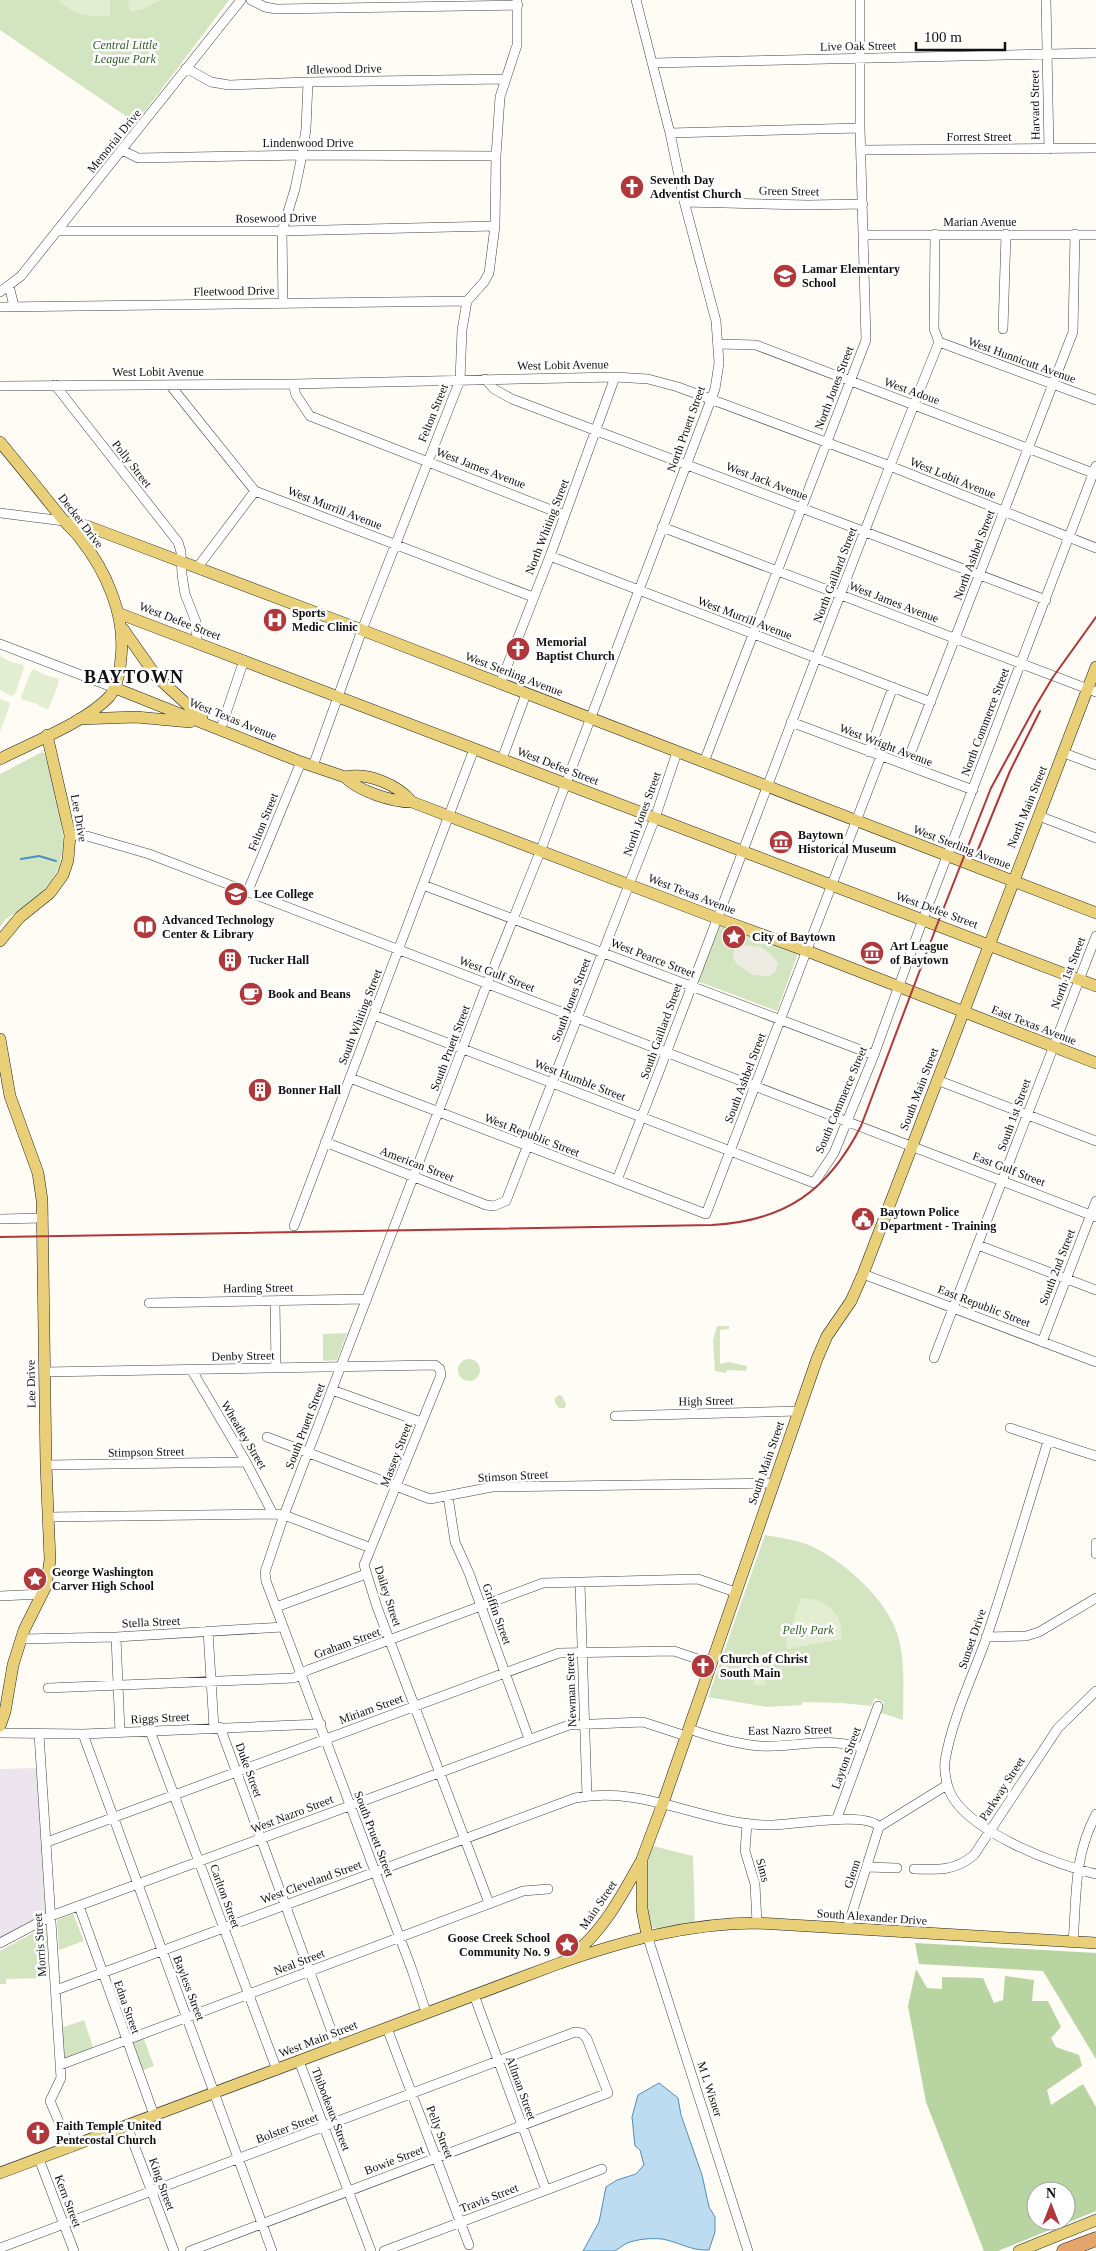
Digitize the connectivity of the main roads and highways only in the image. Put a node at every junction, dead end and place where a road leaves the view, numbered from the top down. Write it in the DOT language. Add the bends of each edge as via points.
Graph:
graph roads {
  1 [pos="0,442"];
  2 [pos="64,522"];
  3 [pos="118,613"];
  4 [pos="122,627"];
  5 [pos="1096,667"];
  6 [pos="115,688"];
  7 [pos="1092,691"];
  8 [pos="79,719"];
  9 [pos="216,726"];
  10 [pos="47,735"];
  11 [pos="0,759"];
  12 [pos="1013,881"];
  13 [pos="1096,912"];
  14 [pos="0,941"];
  15 [pos="989,944"];
  16 [pos="1096,986"];
  17 [pos="963,1013"];
  18 [pos="0,1039"];
  19 [pos="1096,1063"];
  20 [pos="0,1726"];
  21 [pos="642,1860"];
  22 [pos="647,1936"];
  23 [pos="1096,1944"];
  24 [pos="569,1959"];
  25 [pos="0,2174"];
  26 [pos="1096,2220"];
  27 [pos="1096,2239"];
  28 [pos="1019,2251"];
  29 [pos="1064,2251"];
  1 -- 2 [label="main road, Decker Drive"];
  2 -- 3 [label="main road, Decker Drive" via="80,537 104,575"];
  2 -- 12 [label="main road, West Sterling Avenue" via="87,526 180,561"];
  3 -- 4 [label="main road, Decker Drive"];
  3 -- 15 [label="main road, West Defee Street"];
  4 -- 6 [label="main road, Decker Drive" via="121,664"];
  4 -- 9 [label="main road" via="156,676"];
  5 -- 7 [label="main road, North Main Street"];
  6 -- 8 [label="main road"];
  6 -- 9 [label="main road, West Texas Avenue"];
  7 -- 12 [label="main road, North Main Street"];
  8 -- 9 [label="main road" via="136,717"];
  8 -- 10 [label="main road"];
  9 -- 17 [label="main road, West Texas Avenue" via="344,777 354,775 390,785 404,792 412,802"];
  10 -- 11 [label="main road"];
  10 -- 14 [label="main road, Lee Drive" via="70,836 68,860 63,876 50,894 20,917"];
  12 -- 13 [label="main road, West Sterling Avenue"];
  12 -- 15 [label="main road, North Main Street"];
  15 -- 16 [label="main road, West Defee Street"];
  15 -- 17 [label="main road, North Main Street"];
  17 -- 19 [label="main road, East Texas Avenue"];
  17 -- 21 [label="main road, South Main Street" via="852,1301 827,1336 798,1411"];
  18 -- 20 [label="main road, Lee Drive" via="10,1096 38,1173 43,1218 50,1560 49,1577 13,1665"];
  21 -- 22 [label="main road, South Main Street" via="642,1909"];
  21 -- 24 [label="main road, Main Street" via="604,1925"];
  22 -- 23 [label="main road, South Alexander Drive" via="757,1923"];
  22 -- 24 [label="main road, West Main Street"];
  24 -- 25 [label="main road, West Main Street"];
  26 -- 28 [label="main road"];
  27 -- 29 [label="highway"];
}
